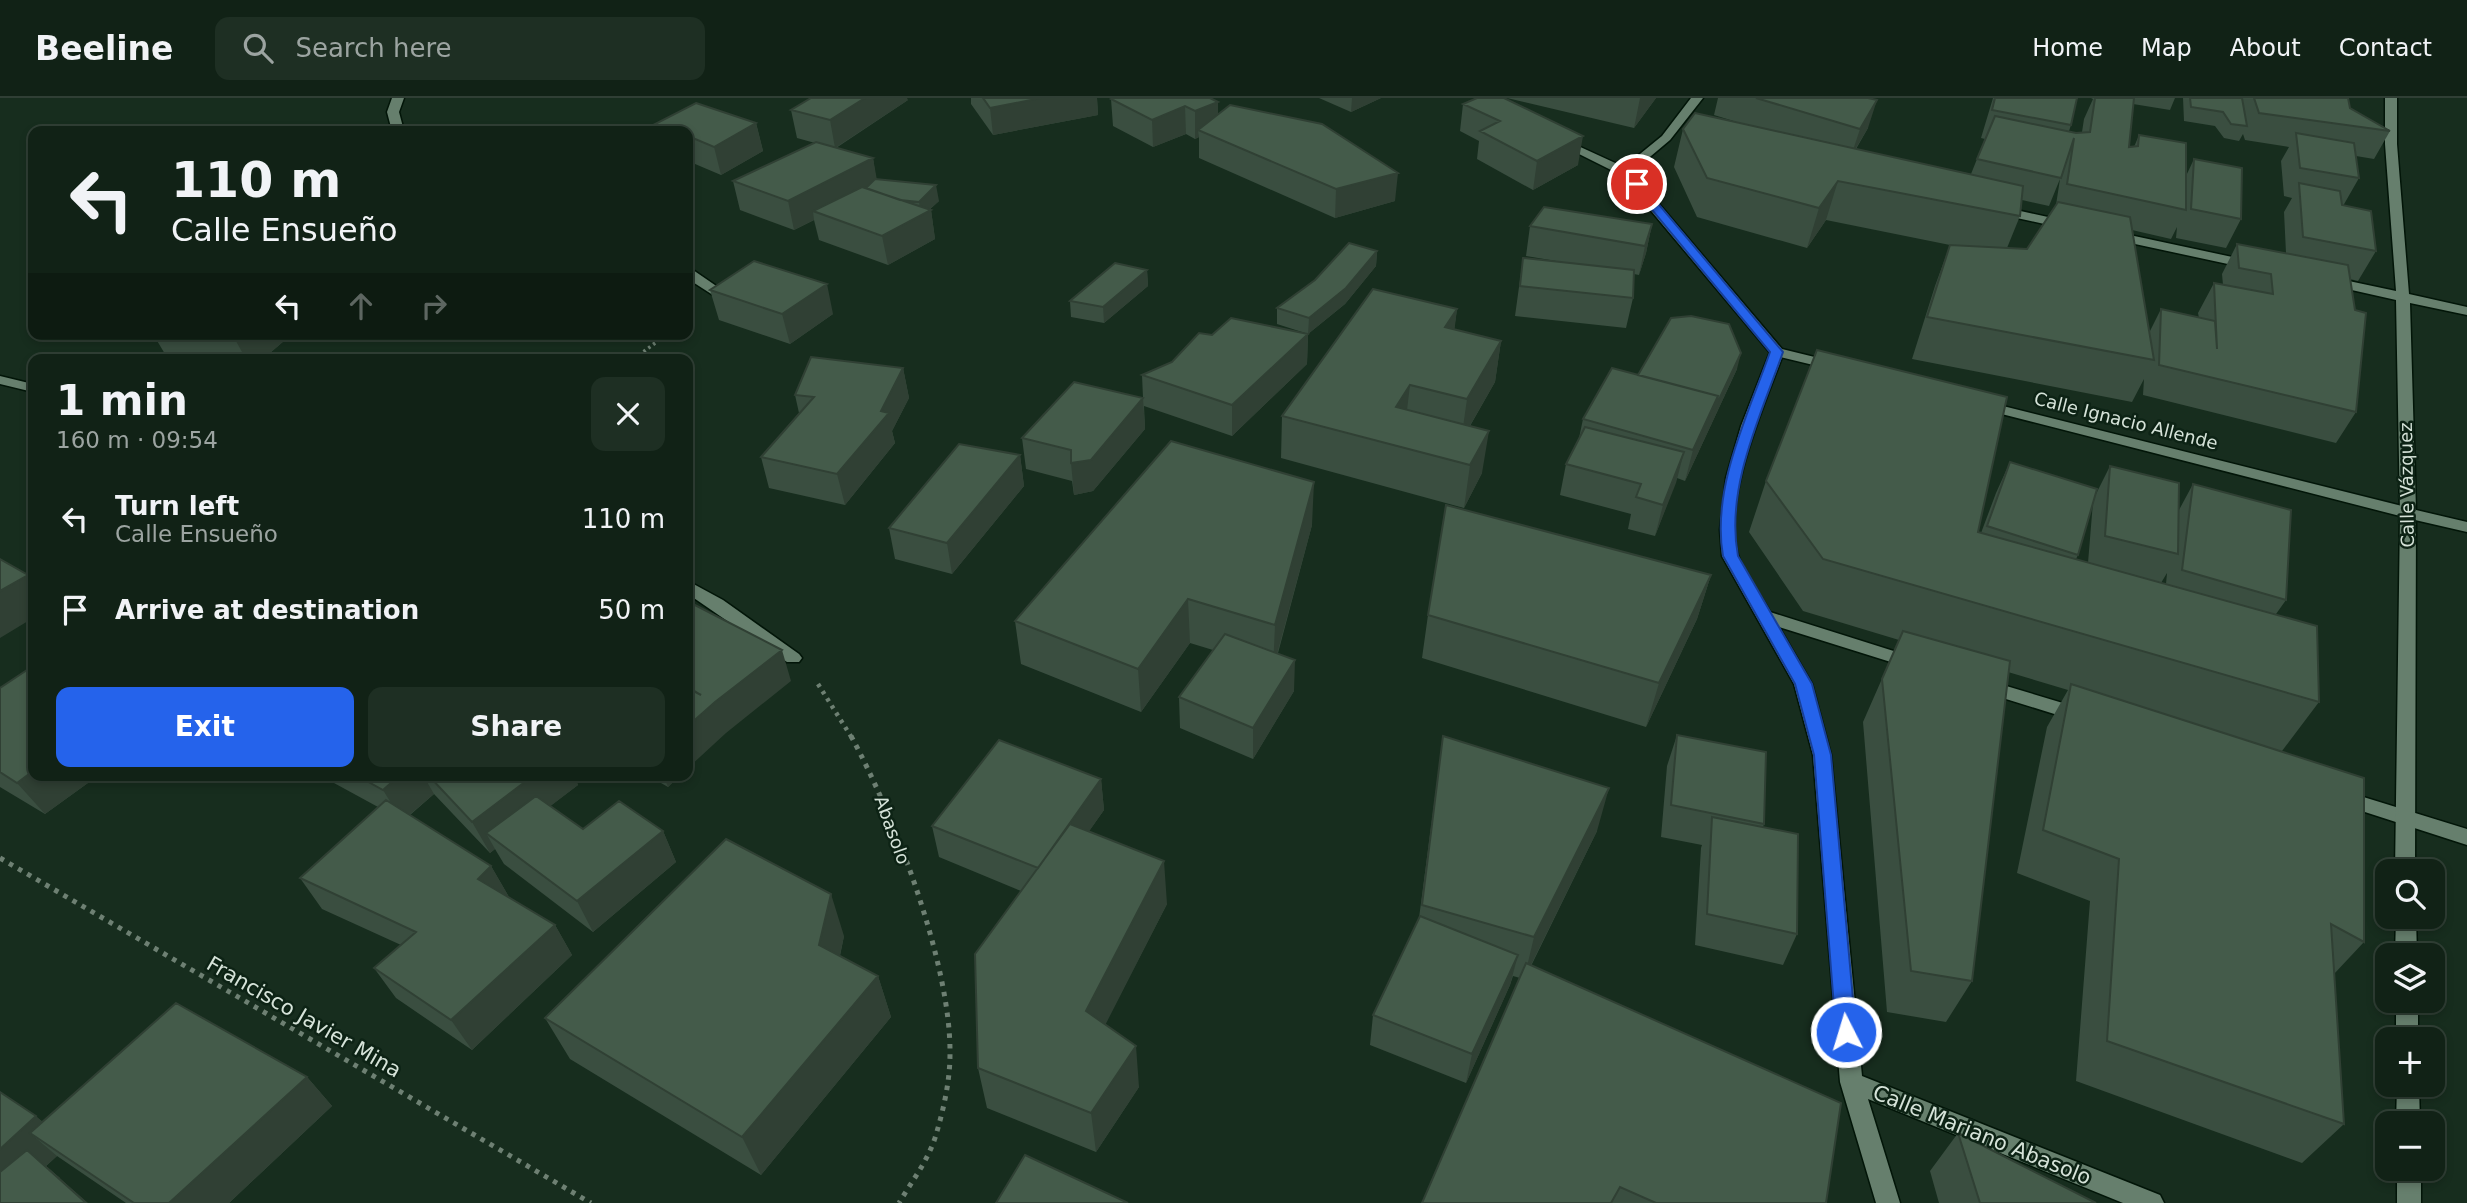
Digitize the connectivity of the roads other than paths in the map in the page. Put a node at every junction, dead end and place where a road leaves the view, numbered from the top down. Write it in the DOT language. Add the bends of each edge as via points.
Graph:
graph roads {
  1 [pos="398,98"];
  2 [pos="1698,98"];
  3 [pos="2391,98"];
  4 [pos="397,126"];
  5 [pos="1551,137"];
  6 [pos="1666,138"];
  7 [pos="1680,141"];
  8 [pos="1625,172"];
  9 [pos="1979,206"];
  10 [pos="2074,227"];
  11 [pos="2101,233"];
  12 [pos="2265,268"];
  13 [pos="693,276"];
  14 [pos="2313,278"];
  15 [pos="721,294"];
  16 [pos="2403,297"];
  17 [pos="2467,311"];
  18 [pos="1777,352"];
  19 [pos="1855,372"];
  20 [pos="0,380"];
  21 [pos="28,387"];
  22 [pos="1973,402"];
  23 [pos="2409,513"];
  24 [pos="2467,527"];
  25 [pos="693,590"];
  26 [pos="1765,616"];
  27 [pos="793,658"];
  28 [pos="1925,666"];
  29 [pos="1965,679"];
  30 [pos="2098,721"];
  31 [pos="2325,792"];
  32 [pos="2404,817"];
  33 [pos="2467,837"];
  34 [pos="2405,859"];
  35 [pos="1851,1082"];
  36 [pos="2409,1181"];
  37 [pos="1888,1203"];
  38 [pos="2152,1203"];
  39 [pos="2409,1203"];
  1 -- 4 [label="street" via="393,112"];
  2 -- 6 [label="street"];
  3 -- 16 [label="street, Calle Vázquez"];
  5 -- 8 [label="street"];
  6 -- 7 [label="street"];
  6 -- 8 [label="street"];
  8 -- 18 [label="street"];
  9 -- 10 [label="street"];
  11 -- 12 [label="street"];
  13 -- 15 [label="street"];
  14 -- 16 [label="street"];
  16 -- 17 [label="street"];
  16 -- 23 [label="street, Calle Vázquez"];
  18 -- 19 [label="street"];
  18 -- 26 [label="street" via="1738,460 1726,533 1730,556"];
  20 -- 21 [label="street"];
  22 -- 23 [label="street, Calle Ignacio Allende"];
  23 -- 24 [label="street, Calle Ignacio Allende"];
  23 -- 32 [label="street, Calle Vázquez"];
  25 -- 27 [label="street"];
  26 -- 28 [label="street"];
  26 -- 35 [label="street" via="1803,684 1822,755"];
  29 -- 30 [label="street"];
  31 -- 32 [label="street"];
  32 -- 33 [label="street"];
  32 -- 34 [label="street, Calle Vázquez"];
  35 -- 37 [label="street"];
  35 -- 38 [label="street, Calle Mariano Abasolo"];
  36 -- 39 [label="street"];
}
